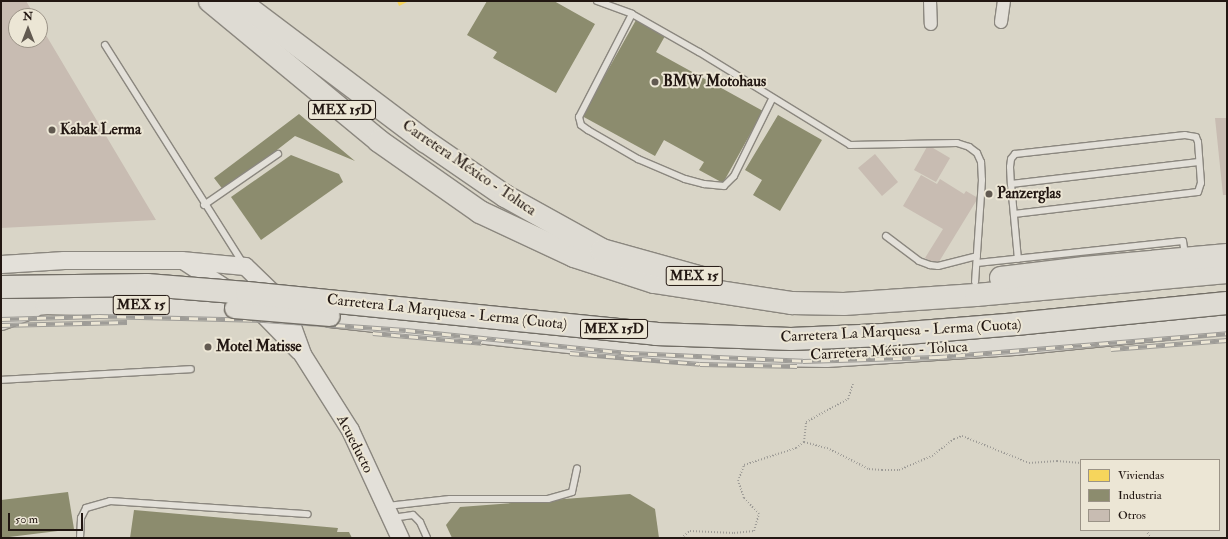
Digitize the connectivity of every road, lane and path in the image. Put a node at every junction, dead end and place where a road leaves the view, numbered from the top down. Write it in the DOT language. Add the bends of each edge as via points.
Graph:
graph roads {
  1 [pos="210,1"];
  2 [pos="239,1"];
  3 [pos="598,1"];
  4 [pos="930,1"];
  5 [pos="1004,1"];
  6 [pos="632,14"];
  7 [pos="1001,22"];
  8 [pos="931,24"];
  9 [pos="105,45"];
  10 [pos="772,99"];
  11 [pos="278,154"];
  12 [pos="1199,162"];
  13 [pos="1011,184"];
  14 [pos="204,205"];
  15 [pos="1014,214"];
  16 [pos="886,236"];
  17 [pos="1227,255"];
  18 [pos="1018,259"];
  19 [pos="1185,259"];
  20 [pos="181,260"];
  21 [pos="1,264"];
  22 [pos="245,266"];
  23 [pos="976,267"];
  24 [pos="1227,272"];
  25 [pos="1,287"];
  26 [pos="48,303"];
  27 [pos="1227,303"];
  28 [pos="1,307"];
  29 [pos="234,308"];
  30 [pos="330,316"];
  31 [pos="1,320"];
  32 [pos="1227,323"];
  33 [pos="302,354"];
  34 [pos="191,369"];
  35 [pos="1,380"];
  36 [pos="853,384"];
  37 [pos="804,442"];
  38 [pos="1080,463"];
  39 [pos="577,469"];
  40 [pos="388,512"];
  41 [pos="308,514"];
  42 [pos="80,538"];
  43 [pos="400,538"];
  44 [pos="427,538"];
  45 [pos="681,538"];
  1 -- 24 [label="highway, Carretera La Marquesa - Lerma (Cuota) / MEX 15D" via="379,141 418,171 480,212 574,256 654,282 792,302 881,302"];
  2 -- 23 [label="highway, Carretera México - Toluca / MEX 15" via="425,140 505,196 602,250 728,283 811,291"];
  3 -- 6 [label="lane"];
  4 -- 8 [label="street"];
  5 -- 7 [label="street"];
  6 -- 10 [label="lane" via="699,52"];
  6 -- 10 [label="lane" via="580,112 581,125 588,130 638,159 685,179 724,186 734,176"];
  9 -- 14 [label="lane"];
  10 -- 23 [label="lane" via="850,145 949,143 969,147 977,153 982,162"];
  11 -- 14 [label="lane"];
  12 -- 13 [label="lane"];
  12 -- 13 [label="lane" via="1198,142 1191,135 1022,152 1015,154 1011,159"];
  12 -- 15 [label="lane" via="1201,183 1198,192"];
  13 -- 15 [label="lane"];
  14 -- 22 [label="lane"];
  15 -- 18 [label="lane"];
  16 -- 23 [label="lane" via="918,261 938,266"];
  17 -- 19 [label="highway, Carretera México - Toluca / MEX 15"];
  18 -- 19 [label="lane" via="1183,241"];
  18 -- 23 [label="lane"];
  19 -- 23 [label="highway, Carretera México - Toluca / MEX 15"];
  20 -- 21 [label="main road" via="64,260"];
  20 -- 22 [label="main road"];
  20 -- 33 [label="main road" via="264,315"];
  22 -- 33 [label="main road" via="277,297 289,318"];
  25 -- 27 [label="highway, Carretera La Marquesa - Lerma (Cuota) / MEX 15D, bridge" via="155,286 254,293 656,334 791,339 882,335 1016,324"];
  26 -- 28 [label="highway, Carretera México - Toluca / MEX 15"];
  26 -- 29 [label="highway, Carretera México - Toluca / MEX 15"];
  26 -- 31 [label="main road"];
  29 -- 30 [label="main road, Carretera México - Toluca / MEX 15, bridge"];
  30 -- 32 [label="highway, Carretera México - Toluca / MEX 15" via="624,348 706,354 826,356 1015,344"];
  33 -- 40 [label="main road, Acueducto" via="350,430"];
  34 -- 35 [label="lane"];
  36 -- 37 [label="path" via="848,399 806,422"];
  37 -- 38 [label="path" via="827,448 869,469 882,470 899,470 932,456 962,436 1029,463"];
  37 -- 45 [label="path" via="796,448 744,465 738,481 744,498 759,514 754,531 690,531"];
  39 -- 40 [label="lane" via="572,492 548,499 450,499"];
  40 -- 43 [label="main road, Acueducto"];
  40 -- 44 [label="lane" via="413,515"];
  41 -- 42 [label="lane" via="110,501 86,508 81,518"];
}
